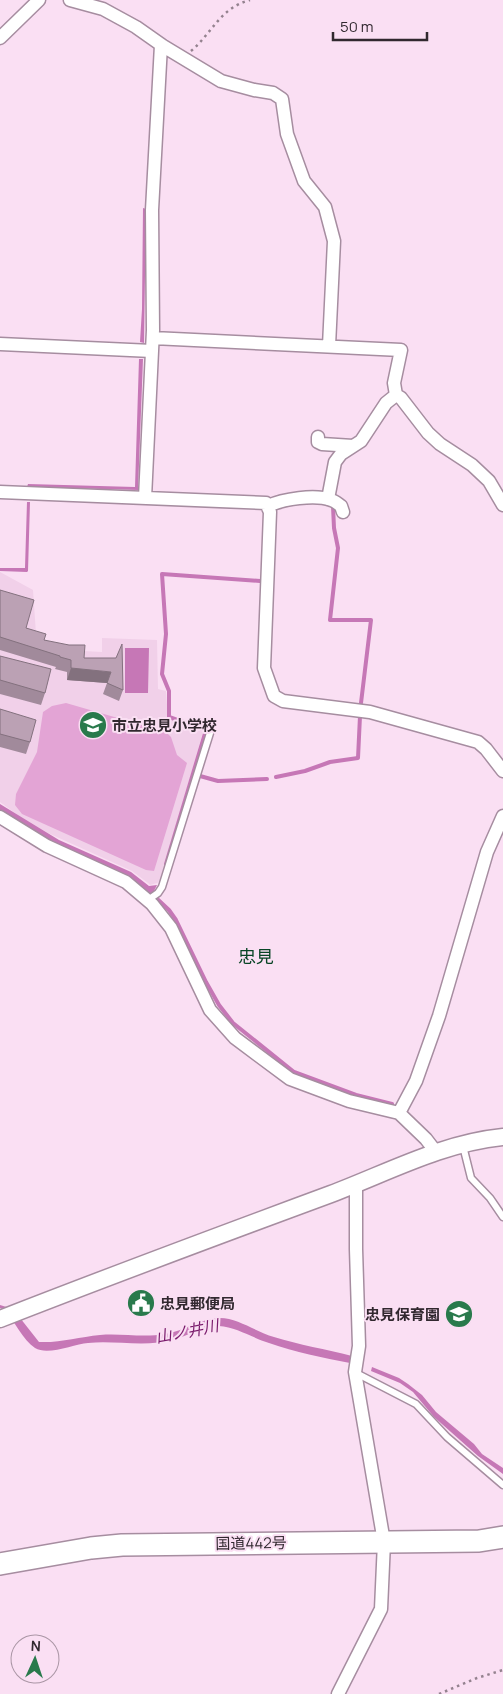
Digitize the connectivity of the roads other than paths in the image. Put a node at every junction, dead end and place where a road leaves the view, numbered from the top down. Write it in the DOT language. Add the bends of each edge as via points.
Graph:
graph roads {
  1 [pos="39,0"];
  2 [pos="70,0"];
  3 [pos="0,38"];
  4 [pos="161,44"];
  5 [pos="0,344"];
  6 [pos="153,345"];
  7 [pos="329,346"];
  8 [pos="396,395"];
  9 [pos="318,437"];
  10 [pos="353,446"];
  11 [pos="0,492"];
  12 [pos="145,498"];
  13 [pos="328,499"];
  14 [pos="503,505"];
  15 [pos="268,506"];
  16 [pos="343,512"];
  17 [pos="210,733"];
  18 [pos="503,771"];
  19 [pos="503,816"];
  20 [pos="0,818"];
  21 [pos="148,900"];
  22 [pos="399,1113"];
  23 [pos="503,1137"];
  24 [pos="462,1143"];
  25 [pos="436,1152"];
  26 [pos="356,1184"];
  27 [pos="503,1217"];
  28 [pos="0,1319"];
  29 [pos="355,1372"];
  30 [pos="503,1484"];
  31 [pos="503,1537"];
  32 [pos="384,1542"];
  33 [pos="0,1564"];
  34 [pos="338,1694"];
  1 -- 3 [label="street"];
  2 -- 4 [label="street" via="104,10"];
  4 -- 6 [label="street" via="152,210"];
  4 -- 7 [label="street" via="221,81 273,93 282,99 287,134 304,181 325,207 334,241"];
  5 -- 6 [label="street"];
  6 -- 7 [label="street"];
  6 -- 12 [label="street"];
  7 -- 8 [label="street" via="401,350 394,383"];
  8 -- 10 [label="street" via="386,403 361,441"];
  8 -- 14 [label="street" via="402,398 434,438 489,481"];
  9 -- 10 [label="street" via="322,444"];
  10 -- 13 [label="street" via="335,462"];
  11 -- 12 [label="street"];
  12 -- 15 [label="street"];
  13 -- 15 [label="street" via="300,498"];
  13 -- 16 [label="street" via="341,506"];
  15 -- 18 [label="street" via="264,668 274,696 283,701 370,712 478,742"];
  17 -- 21 [label="lane" via="162,887"];
  19 -- 22 [label="street" via="487,852 439,1016 416,1081"];
  20 -- 21 [label="street" via="47,846 126,882"];
  21 -- 22 [label="street" via="172,928 210,1010 235,1038 290,1079 349,1101"];
  22 -- 25 [label="street"];
  23 -- 24 [label="street"];
  24 -- 25 [label="street"];
  24 -- 27 [label="lane" via="471,1178"];
  25 -- 26 [label="street"];
  26 -- 28 [label="street"];
  26 -- 29 [label="street" via="359,1346"];
  29 -- 30 [label="lane" via="416,1404 447,1437"];
  29 -- 32 [label="street"];
  31 -- 32 [label="highway, 国道442号" via="479,1541"];
  32 -- 33 [label="highway, 国道442号" via="122,1545"];
  32 -- 34 [label="street" via="382,1609"];
}
